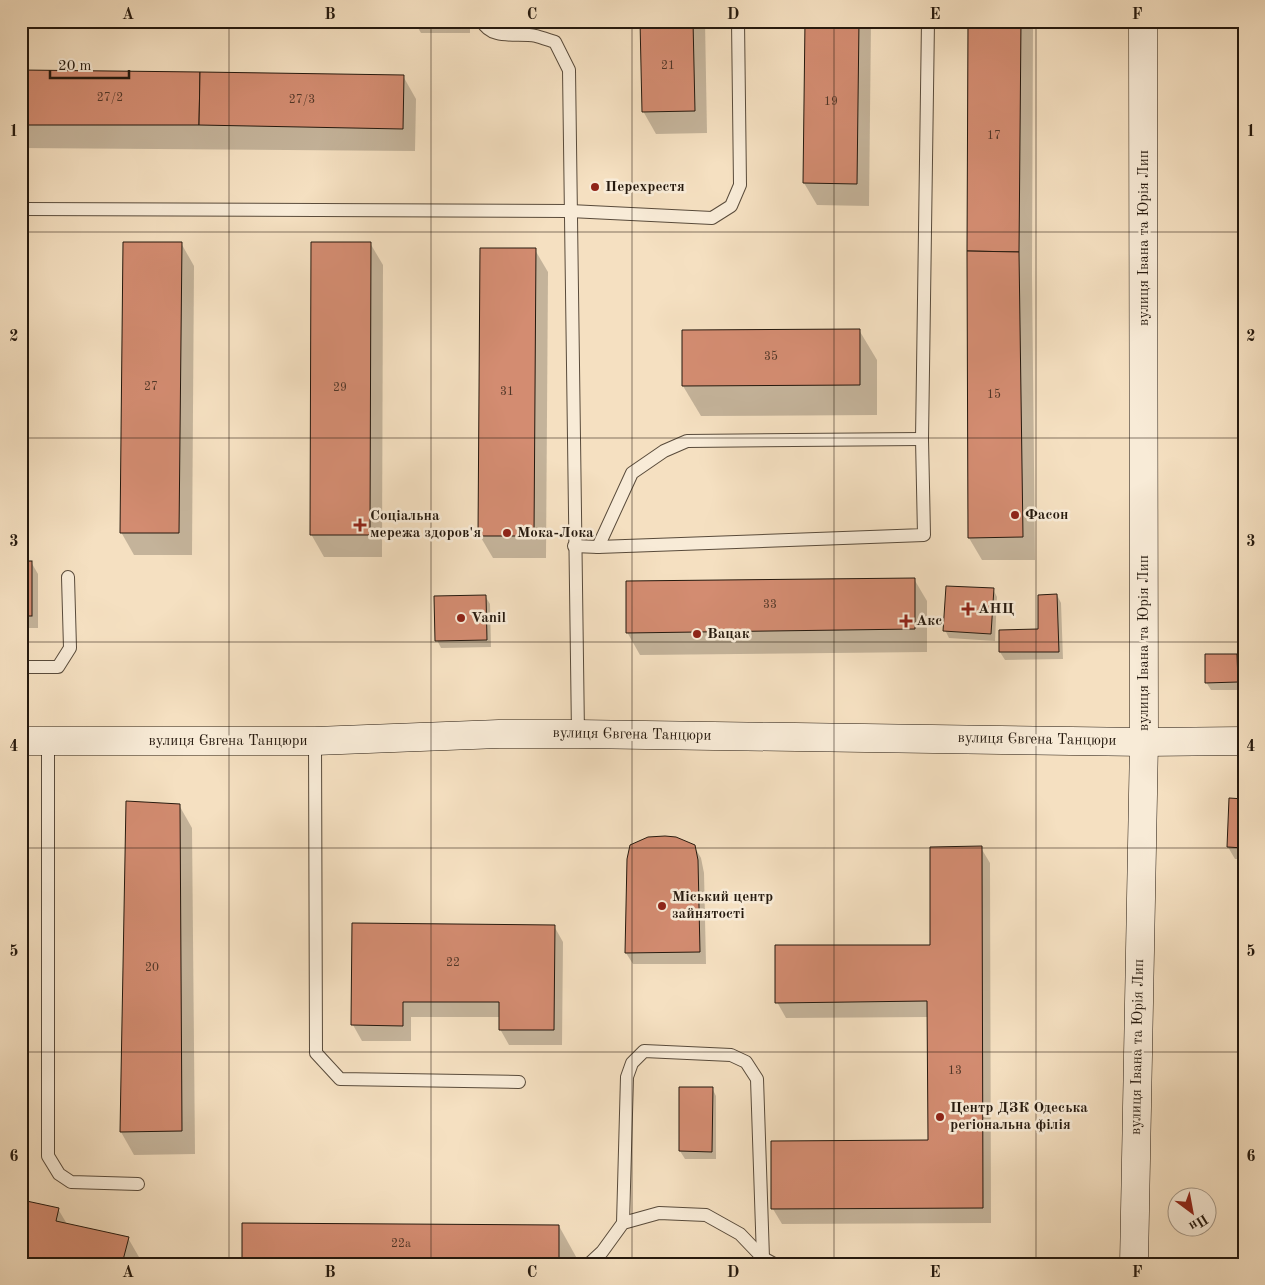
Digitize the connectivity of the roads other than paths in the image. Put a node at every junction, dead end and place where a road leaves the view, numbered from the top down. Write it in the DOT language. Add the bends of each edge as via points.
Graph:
graph roads {
  1 [pos="482,21"];
  2 [pos="738,21"];
  3 [pos="928,21"];
  4 [pos="1143,21"];
  5 [pos="21,209"];
  6 [pos="570,211"];
  7 [pos="922,439"];
  8 [pos="574,546"];
  9 [pos="598,547"];
  10 [pos="68,577"];
  11 [pos="21,667"];
  12 [pos="578,734"];
  13 [pos="35,741"];
  14 [pos="315,741"];
  15 [pos="1244,741"];
  16 [pos="1144,742"];
  17 [pos="518,1082"];
  18 [pos="138,1184"];
  19 [pos="623,1223"];
  20 [pos="769,1261"];
  21 [pos="589,1264"];
  22 [pos="1134,1264"];
  1 -- 6 [label="lane" via="495,33 535,36 555,42 569,70"];
  2 -- 6 [label="lane" via="740,185 731,206 712,218"];
  3 -- 7 [label="lane"];
  4 -- 16 [label="street, вулиця Івана та Юрія Лип"];
  5 -- 6 [label="lane"];
  6 -- 8 [label="lane"];
  7 -- 9 [label="lane" via="687,441 664,451 632,473"];
  7 -- 9 [label="lane" via="924,534"];
  8 -- 9 [label="lane"];
  8 -- 12 [label="lane"];
  10 -- 11 [label="lane" via="70,648 58,667"];
  12 -- 14 [label="street, вулиця Євгена Танцюри"];
  12 -- 16 [label="street, вулиця Євгена Танцюри"];
  13 -- 14 [label="street, вулиця Євгена Танцюри"];
  13 -- 18 [label="lane" via="48,1156 59,1174 71,1182"];
  14 -- 17 [label="lane" via="316,1053 340,1079"];
  15 -- 16 [label="street, вулиця Євгена Танцюри"];
  16 -- 22 [label="street, вулиця Івана та Юрія Лип"];
  19 -- 20 [label="lane" via="659,1213 706,1215 740,1234"];
  19 -- 20 [label="lane" via="627,1077 632,1063 644,1051 731,1055 746,1062 757,1079"];
  19 -- 21 [label="lane"];
}
